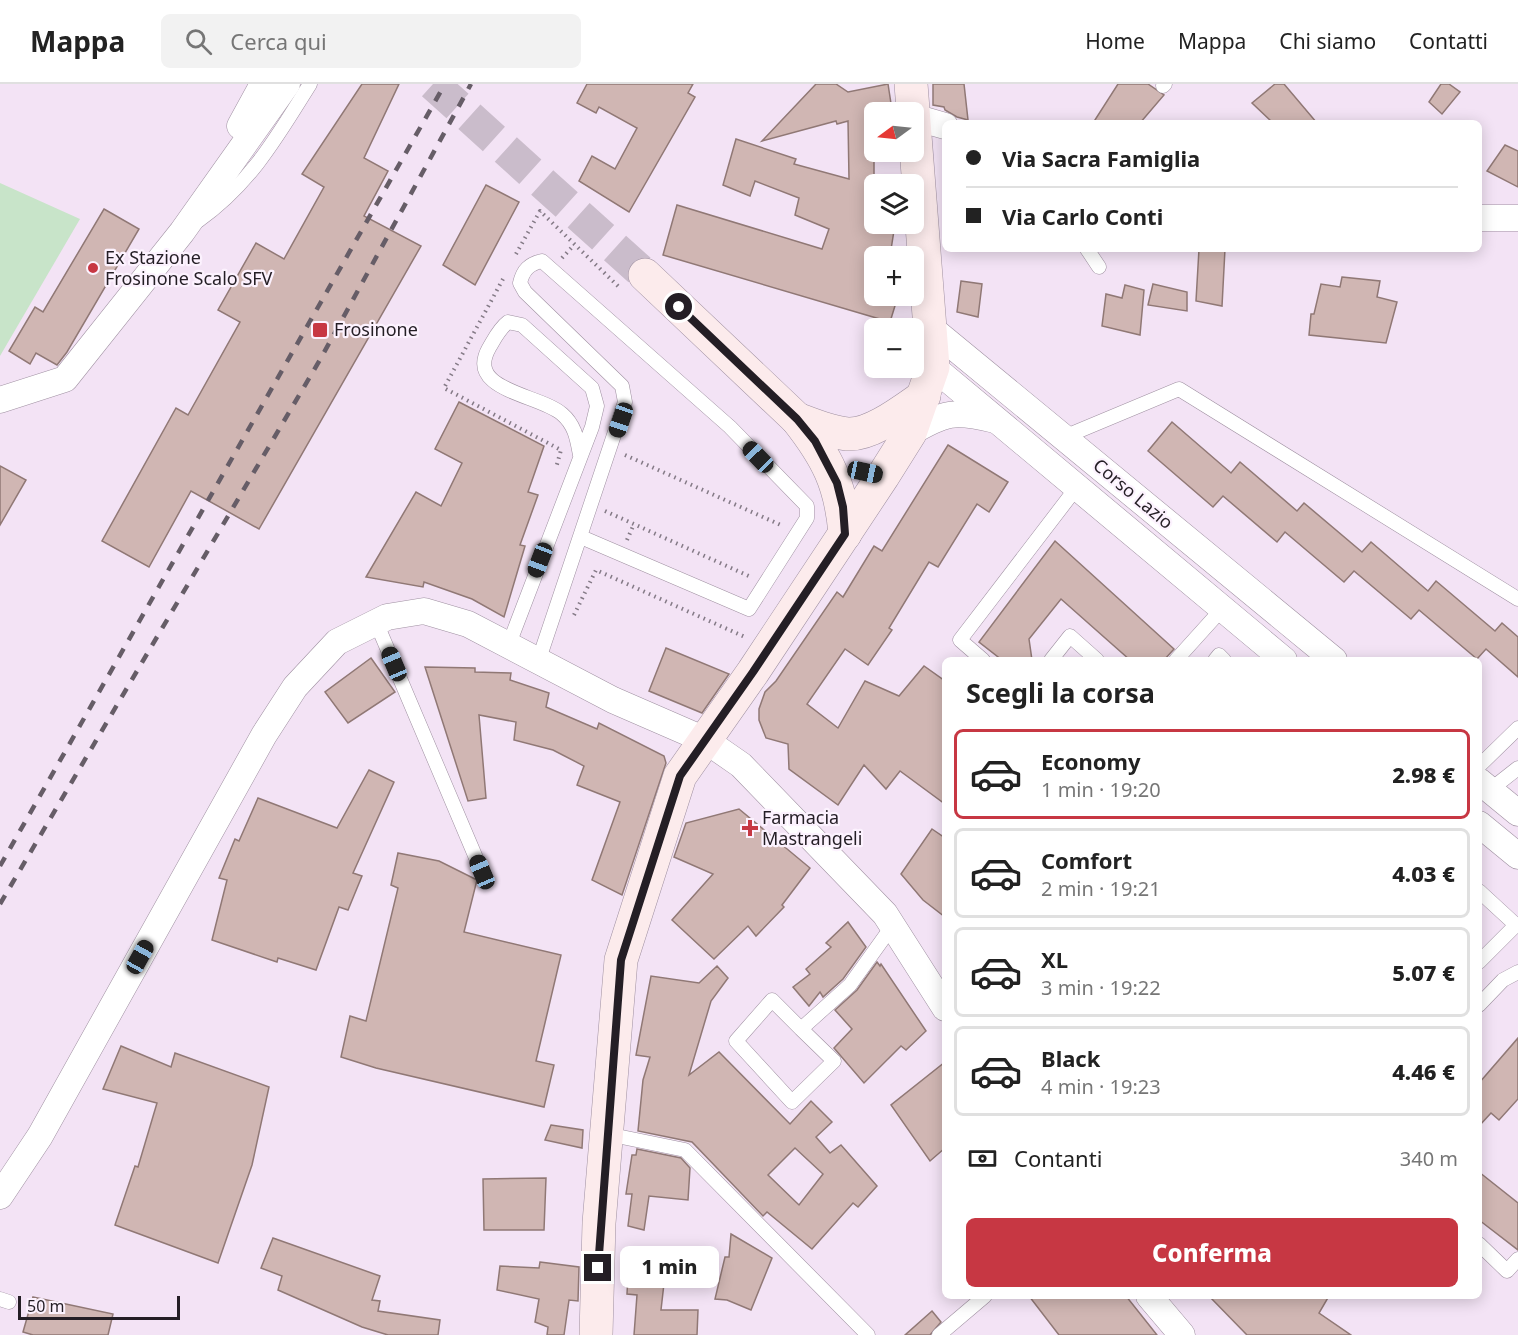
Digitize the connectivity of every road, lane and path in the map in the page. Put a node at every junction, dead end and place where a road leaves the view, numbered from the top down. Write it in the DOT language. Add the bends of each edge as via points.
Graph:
graph roads {
  1 [pos="263,84"];
  2 [pos="287,84"];
  3 [pos="310,84"];
  4 [pos="911,84"];
  5 [pos="913,102"];
  6 [pos="924,120"];
  7 [pos="942,125"];
  8 [pos="918,162"];
  9 [pos="540,211"];
  10 [pos="1482,218"];
  11 [pos="1518,218"];
  12 [pos="182,232"];
  13 [pos="1089,252"];
  14 [pos="512,262"];
  15 [pos="1099,267"];
  16 [pos="507,272"];
  17 [pos="645,274"];
  18 [pos="932,329"];
  19 [pos="929,382"];
  20 [pos="0,400"];
  21 [pos="797,419"];
  22 [pos="998,421"];
  23 [pos="910,433"];
  24 [pos="850,434"];
  25 [pos="1064,437"];
  26 [pos="620,452"];
  27 [pos="580,455"];
  28 [pos="829,464"];
  29 [pos="554,472"];
  30 [pos="883,476"];
  31 [pos="1077,487"];
  32 [pos="798,532"];
  33 [pos="845,534"];
  34 [pos="581,537"];
  35 [pos="1518,599"];
  36 [pos="1222,609"];
  37 [pos="376,622"];
  38 [pos="571,622"];
  39 [pos="749,638"];
  40 [pos="509,644"];
  41 [pos="980,657"];
  42 [pos="1053,657"];
  43 [pos="1093,657"];
  44 [pos="1179,657"];
  45 [pos="1280,657"];
  46 [pos="1330,657"];
  47 [pos="539,659"];
  48 [pos="1518,728"];
  49 [pos="705,740"];
  50 [pos="1482,763"];
  51 [pos="1518,768"];
  52 [pos="1484,785"];
  53 [pos="1518,813"];
  54 [pos="1482,826"];
  55 [pos="1518,856"];
  56 [pos="482,872"];
  57 [pos="1482,894"];
  58 [pos="893,925"];
  59 [pos="1482,959"];
  60 [pos="1518,972"];
  61 [pos="1482,1002"];
  62 [pos="942,1003"];
  63 [pos="801,1029"];
  64 [pos="607,1134"];
  65 [pos="0,1196"];
  66 [pos="1482,1247"];
  67 [pos="1518,1259"];
  68 [pos="981,1299"];
  69 [pos="1152,1299"];
  70 [pos="596,1335"];
  71 [pos="868,1335"];
  72 [pos="939,1335"];
  73 [pos="1182,1335"];
  1 -- 12 [label="street"];
  2 -- 12 [label="street"];
  3 -- 12 [label="lane" via="264,157 225,202"];
  4 -- 5 [label="street"];
  6 -- 7 [label="street"];
  8 -- 18 [label="street"];
  9 -- 14 [label="path"];
  10 -- 11 [label="street"];
  12 -- 20 [label="street" via="64,379"];
  13 -- 15 [label="lane"];
  16 -- 29 [label="path" via="444,388 561,450"];
  17 -- 21 [label="street"];
  18 -- 19 [label="street"];
  18 -- 25 [label="street, Corso Lazio"];
  19 -- 22 [label="street, Corso Lazio"];
  19 -- 23 [label="street"];
  19 -- 24 [label="street" via="877,426"];
  21 -- 24 [label="street"];
  21 -- 28 [label="street"];
  22 -- 23 [label="street, Corso Lazio" via="968,413 940,415"];
  22 -- 31 [label="street, Corso Lazio"];
  23 -- 30 [label="street"];
  24 -- 30 [label="street" via="870,453"];
  25 -- 35 [label="lane" via="1179,389"];
  25 -- 46 [label="street, Corso Lazio"];
  26 -- 32 [label="path"];
  27 -- 27 [label="lane" via="597,406 592,388 522,325 508,322 483,358 489,380 560,412 571,423"];
  27 -- 40 [label="lane"];
  28 -- 30 [label="street"];
  28 -- 33 [label="street" via="843,507"];
  30 -- 33 [label="street"];
  31 -- 36 [label="street, Corso Lazio"];
  31 -- 41 [label="lane" via="960,640"];
  32 -- 34 [label="lane" via="748,609"];
  32 -- 34 [label="lane" via="807,518 807,506 800,497 730,427 542,261 532,263 522,273 520,283 525,292 622,386 625,402"];
  33 -- 49 [label="street"];
  34 -- 47 [label="lane"];
  36 -- 44 [label="lane"];
  36 -- 45 [label="street, Corso Lazio"];
  37 -- 40 [label="street" via="424,611 468,624"];
  37 -- 56 [label="lane"];
  37 -- 65 [label="street" via="337,642 295,687 264,735 40,1136"];
  38 -- 39 [label="path" via="596,570"];
  40 -- 47 [label="street"];
  42 -- 43 [label="lane" via="1070,636"];
  47 -- 49 [label="street" via="613,700"];
  48 -- 50 [label="lane"];
  49 -- 58 [label="street" via="741,765"];
  49 -- 64 [label="street" via="680,776 621,960"];
  51 -- 52 [label="lane"];
  52 -- 53 [label="street"];
  54 -- 55 [label="street"];
  57 -- 59 [label="lane" via="1516,925"];
  58 -- 62 [label="street"];
  58 -- 63 [label="lane" via="850,985"];
  60 -- 61 [label="lane" via="1503,980"];
  63 -- 63 [label="lane" via="834,1061 792,1102 736,1041 772,1000"];
  64 -- 70 [label="street" via="599,1222"];
  64 -- 71 [label="lane" via="685,1150"];
  66 -- 67 [label="lane" via="1507,1271"];
  68 -- 72 [label="lane"];
  69 -- 73 [label="street"];
}
